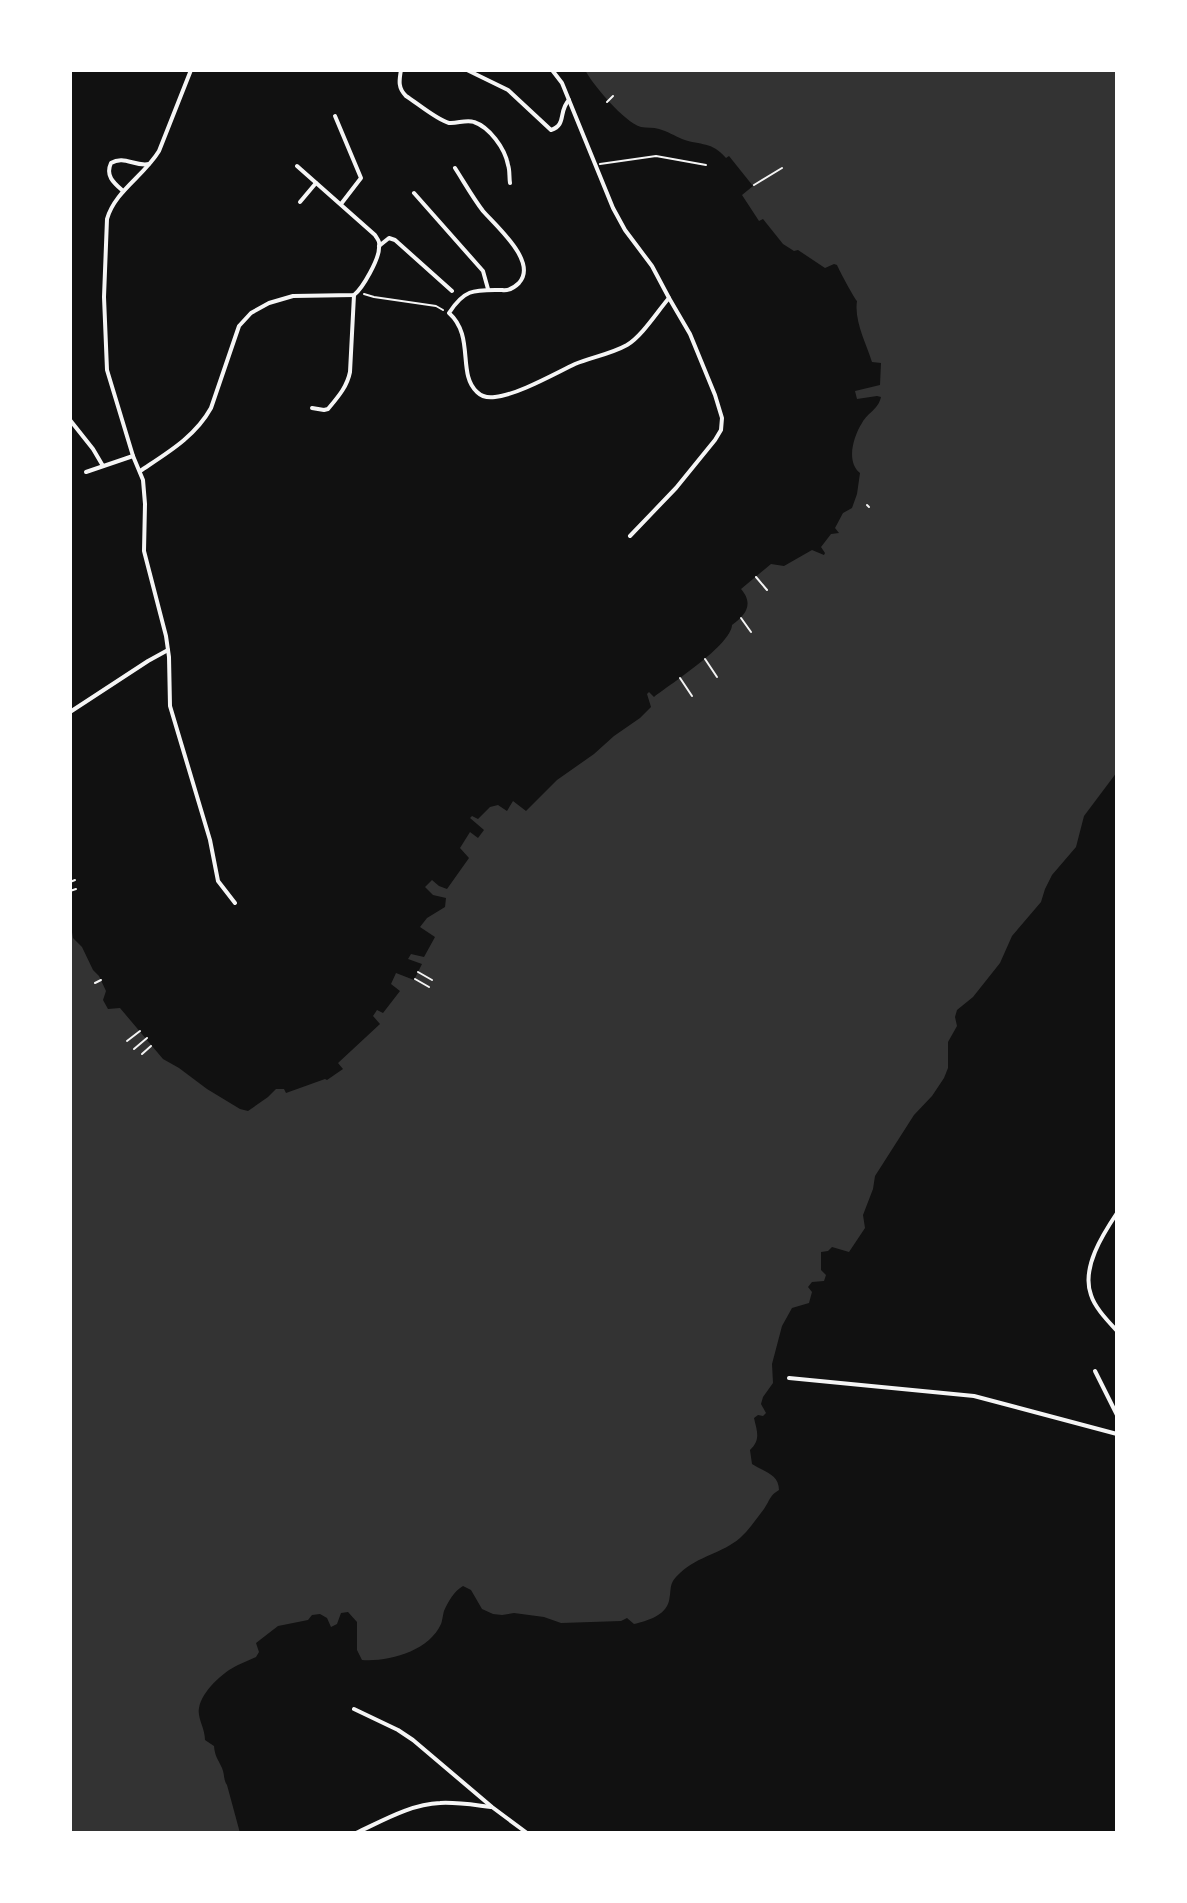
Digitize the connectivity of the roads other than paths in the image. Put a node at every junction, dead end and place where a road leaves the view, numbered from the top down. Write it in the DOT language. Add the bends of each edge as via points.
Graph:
graph roads {
  1 [pos="191,70"];
  2 [pos="401,70"];
  3 [pos="467,70"];
  4 [pos="552,70"];
  5 [pos="569,100"];
  6 [pos="335,116"];
  7 [pos="151,163"];
  8 [pos="297,166"];
  9 [pos="455,168"];
  10 [pos="316,183"];
  11 [pos="510,183"];
  12 [pos="123,191"];
  13 [pos="414,193"];
  14 [pos="300,202"];
  15 [pos="341,204"];
  16 [pos="379,246"];
  17 [pos="488,289"];
  18 [pos="452,291"];
  19 [pos="354,295"];
  20 [pos="669,298"];
  21 [pos="312,408"];
  22 [pos="70,420"];
  23 [pos="133,456"];
  24 [pos="103,466"];
  25 [pos="140,471"];
  26 [pos="86,472"];
  27 [pos="630,536"];
  28 [pos="168,650"];
  29 [pos="70,712"];
  30 [pos="235,903"];
  31 [pos="1117,1213"];
  32 [pos="1117,1331"];
  33 [pos="1095,1371"];
  34 [pos="789,1378"];
  35 [pos="1117,1415"];
  36 [pos="1117,1434"];
  37 [pos="354,1709"];
  38 [pos="492,1807"];
  39 [pos="356,1833"];
  40 [pos="527,1833"];
  1 -- 7 [label="street"];
  2 -- 11 [label="street" via="400,86 406,96 442,120 476,122 489,133 505,155"];
  3 -- 5 [label="street" via="508,90 551,130 563,120"];
  4 -- 5 [label="street"];
  5 -- 20 [label="street" via="619,221"];
  6 -- 15 [label="street" via="361,178"];
  7 -- 12 [label="street"];
  7 -- 12 [label="street" via="111,163 111,179"];
  8 -- 10 [label="street"];
  9 -- 17 [label="street" via="524,265 516,286"];
  10 -- 14 [label="street"];
  10 -- 15 [label="street"];
  12 -- 23 [label="street" via="105,227 104,297 107,370"];
  13 -- 17 [label="street" via="483,271"];
  15 -- 16 [label="street" via="375,235"];
  16 -- 18 [label="street" via="395,240"];
  16 -- 19 [label="street"];
  17 -- 20 [label="street" via="467,293 449,313 462,332 472,386 481,395 494,397 629,344"];
  19 -- 21 [label="street" via="348,381 328,409"];
  19 -- 25 [label="street" via="293,296 251,313 239,326 204,421"];
  20 -- 27 [label="street" via="694,344 722,424 676,488"];
  22 -- 24 [label="street"];
  23 -- 24 [label="street"];
  23 -- 25 [label="street"];
  24 -- 26 [label="street"];
  25 -- 28 [label="street" via="144,551"];
  28 -- 29 [label="street"];
  28 -- 30 [label="street" via="170,706 219,884"];
  31 -- 32 [label="street" via="1092,1258 1089,1282 1096,1305"];
  33 -- 35 [label="street"];
  34 -- 36 [label="street" via="974,1396"];
  37 -- 38 [label="street" via="413,1740"];
  38 -- 39 [label="street" via="425,1805"];
  38 -- 40 [label="street"];
}
